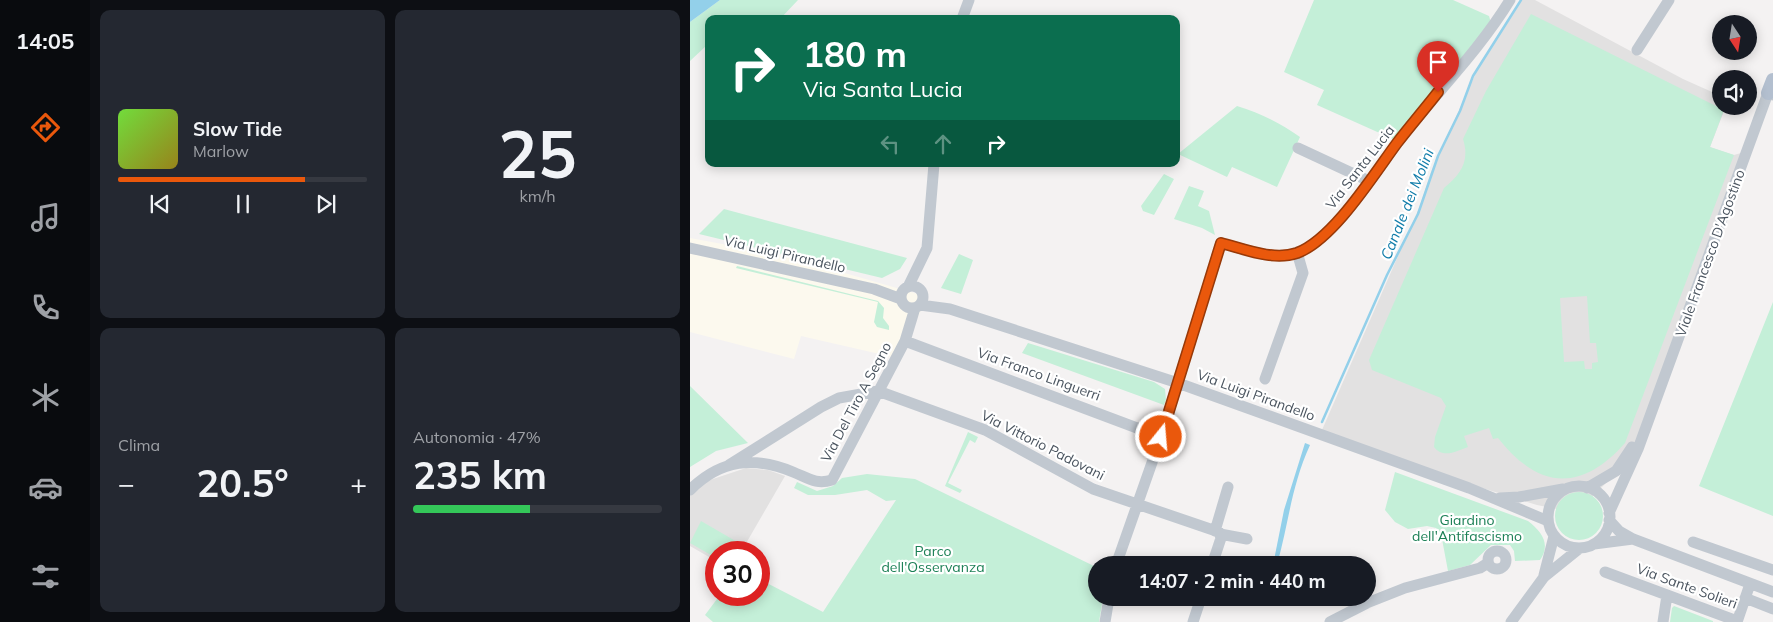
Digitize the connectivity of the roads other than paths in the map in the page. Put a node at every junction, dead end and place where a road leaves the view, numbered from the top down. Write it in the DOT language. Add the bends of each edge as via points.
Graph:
graph roads {
  1 [pos="969,0"];
  2 [pos="1510,0"];
  3 [pos="1669,0"];
  4 [pos="963,15"];
  5 [pos="1637,50"];
  6 [pos="1773,80"];
  7 [pos="1771,94"];
  8 [pos="1298,148"];
  9 [pos="934,167"];
  10 [pos="1368,182"];
  11 [pos="690,248"];
  12 [pos="1297,252"];
  13 [pos="911,297"];
  14 [pos="906,338"];
  15 [pos="1264,379"];
  16 [pos="1178,383"];
  17 [pos="878,391"];
  18 [pos="1161,437"];
  19 [pos="729,465"];
  20 [pos="1621,472"];
  21 [pos="1228,487"];
  22 [pos="1568,488"];
  23 [pos="1587,488"];
  24 [pos="690,490"];
  25 [pos="1492,497"];
  26 [pos="1138,504"];
  27 [pos="1609,516"];
  28 [pos="1548,521"];
  29 [pos="1218,532"];
  30 [pos="1554,536"];
  31 [pos="1633,539"];
  32 [pos="1247,540"];
  33 [pos="1693,542"];
  34 [pos="1594,544"];
  35 [pos="1580,548"];
  36 [pos="1119,556"];
  37 [pos="1215,556"];
  38 [pos="1488,563"];
  39 [pos="1773,570"];
  40 [pos="1605,572"];
  41 [pos="1544,577"];
  42 [pos="1750,584"];
  43 [pos="1773,592"];
  44 [pos="1668,595"];
  45 [pos="1745,598"];
  46 [pos="1108,606"];
  47 [pos="1198,606"];
  48 [pos="1773,610"];
  49 [pos="1105,622"];
  50 [pos="1193,622"];
  51 [pos="1330,622"];
  52 [pos="1511,622"];
  53 [pos="1663,622"];
  54 [pos="1737,622"];
  1 -- 4 [label="street"];
  2 -- 10 [label="street, Via Santa Lucia" via="1470,56"];
  3 -- 5 [label="street"];
  6 -- 7 [label="main road, Viale Francesco D'Agostino"];
  7 -- 20 [label="street, Viale Francesco D'Agostino" via="1645,426"];
  8 -- 10 [label="street"];
  9 -- 13 [label="street, Via Del Tiro A Segno" via="927,248"];
  10 -- 12 [label="street, Via Santa Lucia" via="1330,229"];
  11 -- 13 [label="street, Via Luigi Pirandello"];
  12 -- 15 [label="street" via="1303,273"];
  12 -- 16 [label="street, Via Santa Lucia" via="1276,256 1221,243"];
  13 -- 14 [label="street, Via Del Tiro A Segno"];
  13 -- 16 [label="street, Via Luigi Pirandello"];
  14 -- 17 [label="street, Via Del Tiro A Segno"];
  14 -- 18 [label="street, Via Franco Linguerri"];
  16 -- 18 [label="street, Via Santa Lucia"];
  16 -- 25 [label="street, Via Luigi Pirandello"];
  17 -- 19 [label="street" via="839,398"];
  17 -- 19 [label="street, Via Del Tiro A Segno" via="832,480 821,483 780,466 758,461"];
  17 -- 26 [label="street, Via Vittorio Padovani" via="985,430 1093,489"];
  18 -- 26 [label="street, Via Santa Lucia"];
  19 -- 24 [label="street, Via Del Tiro A Segno"];
  20 -- 23 [label="street"];
  20 -- 27 [label="street, Viale Francesco D'Agostino"];
  21 -- 29 [label="street"];
  22 -- 23 [label="street"];
  22 -- 25 [label="street, Via Luigi Pirandello" via="1519,498"];
  22 -- 28 [label="street" via="1552,502"];
  23 -- 27 [label="street" via="1604,500"];
  25 -- 28 [label="street, Via Luigi Pirandello"];
  26 -- 29 [label="street, Via Vittorio Padovani"];
  26 -- 36 [label="street, Via Santa Lucia"];
  27 -- 31 [label="street" via="1619,531"];
  27 -- 34 [label="street, Viale Francesco D'Agostino" via="1605,534"];
  28 -- 30 [label="street"];
  29 -- 32 [label="street, Via Vittorio Padovani"];
  29 -- 37 [label="street" via="1220,538"];
  30 -- 35 [label="street" via="1565,545"];
  30 -- 41 [label="street"];
  31 -- 34 [label="street"];
  31 -- 42 [label="street"];
  33 -- 39 [label="street"];
  34 -- 35 [label="street"];
  35 -- 41 [label="street"];
  38 -- 51 [label="street" via="1405,588"];
  40 -- 44 [label="street, Via Sante Solieri"];
  41 -- 52 [label="street"];
  42 -- 43 [label="street"];
  42 -- 45 [label="street, Via Sante Solieri"];
  44 -- 53 [label="street"];
  44 -- 54 [label="street, Via Sante Solieri"];
  45 -- 48 [label="street, Via Sante Solieri"];
  45 -- 54 [label="street, Via Sante Solieri"];
  46 -- 49 [label="street"];
  47 -- 50 [label="street"];
}
